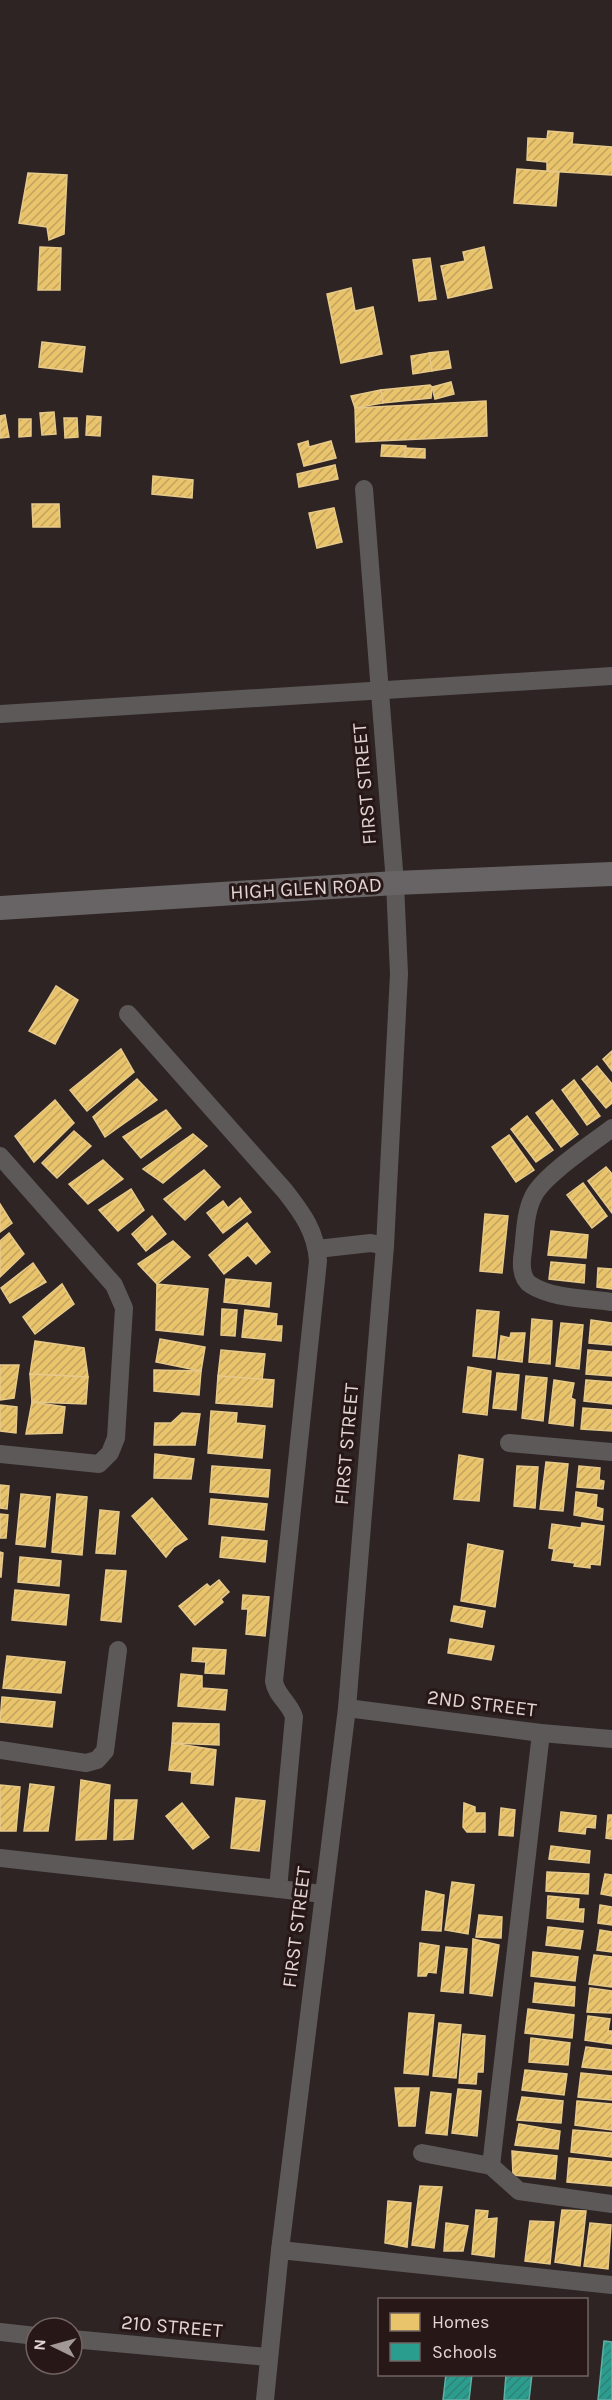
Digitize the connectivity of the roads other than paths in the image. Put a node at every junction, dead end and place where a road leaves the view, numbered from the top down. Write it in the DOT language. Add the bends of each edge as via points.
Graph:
graph roads {
  1 [pos="364,489"];
  2 [pos="612,675"];
  3 [pos="379,690"];
  4 [pos="0,714"];
  5 [pos="612,874"];
  6 [pos="395,883"];
  7 [pos="0,908"];
  8 [pos="128,1014"];
  9 [pos="612,1128"];
  10 [pos="0,1156"];
  11 [pos="385,1246"];
  12 [pos="317,1249"];
  13 [pos="612,1302"];
  14 [pos="509,1443"];
  15 [pos="612,1452"];
  16 [pos="0,1454"];
  17 [pos="118,1650"];
  18 [pos="347,1708"];
  19 [pos="541,1733"];
  20 [pos="612,1739"];
  21 [pos="0,1750"];
  22 [pos="0,1858"];
  23 [pos="278,1889"];
  24 [pos="323,1894"];
  25 [pos="422,2153"];
  26 [pos="491,2166"];
  27 [pos="612,2204"];
  28 [pos="280,2250"];
  29 [pos="612,2285"];
  30 [pos="0,2332"];
  31 [pos="24,2335"];
  32 [pos="84,2340"];
  33 [pos="267,2357"];
  34 [pos="265,2400"];
  1 -- 3 [label="street, FIRST STREET"];
  2 -- 3 [label="street"];
  3 -- 4 [label="street"];
  3 -- 6 [label="street, FIRST STREET"];
  5 -- 6 [label="main road, HIGH GLEN ROAD"];
  6 -- 7 [label="main road, HIGH GLEN ROAD"];
  6 -- 11 [label="street, FIRST STREET" via="399,974"];
  8 -- 12 [label="street" via="306,1217"];
  9 -- 13 [label="street" via="533,1195 521,1260 523,1275 540,1290"];
  10 -- 16 [label="street" via="114,1285 124,1308 116,1438 107,1456 99,1464"];
  11 -- 12 [label="street" via="371,1243"];
  11 -- 18 [label="street, FIRST STREET"];
  12 -- 23 [label="street" via="274,1682 294,1717"];
  14 -- 15 [label="street"];
  17 -- 21 [label="street" via="105,1751 97,1760 86,1763"];
  18 -- 19 [label="street, 2ND STREET"];
  18 -- 24 [label="street, FIRST STREET"];
  19 -- 20 [label="street, 2ND STREET"];
  19 -- 26 [label="street"];
  22 -- 23 [label="street"];
  23 -- 24 [label="street"];
  24 -- 28 [label="street, FIRST STREET"];
  25 -- 26 [label="street"];
  26 -- 27 [label="street" via="519,2191"];
  28 -- 29 [label="street"];
  28 -- 33 [label="street, FIRST STREET"];
  30 -- 31 [label="street"];
  32 -- 33 [label="street, 210 STREET"];
  33 -- 34 [label="street, FIRST STREET"];
}
